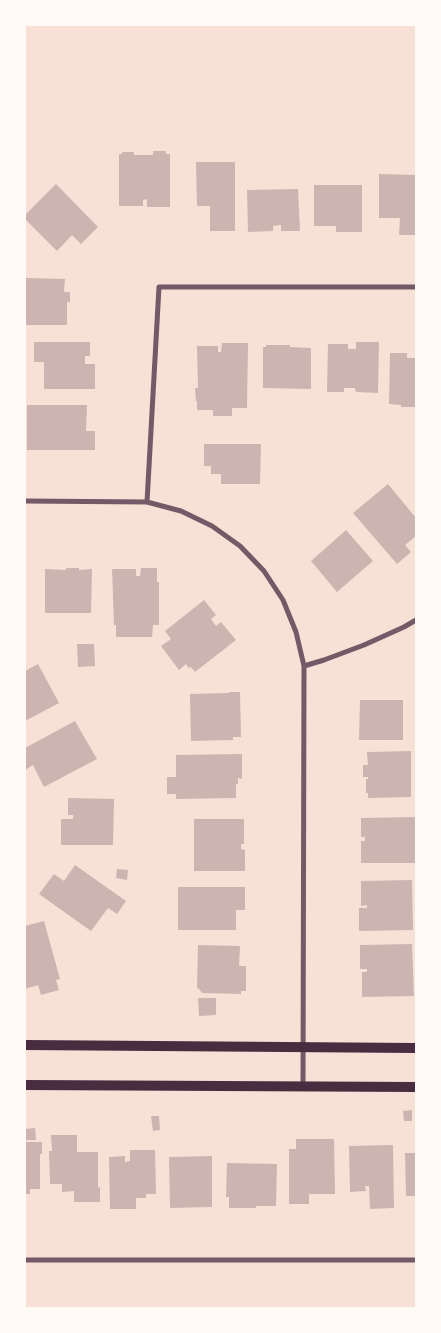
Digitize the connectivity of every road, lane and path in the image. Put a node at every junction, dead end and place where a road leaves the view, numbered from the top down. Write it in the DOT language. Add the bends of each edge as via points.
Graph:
graph roads {
  1 [pos="416,287"];
  2 [pos="25,501"];
  3 [pos="147,502"];
  4 [pos="416,620"];
  5 [pos="304,666"];
  6 [pos="25,1045"];
  7 [pos="303,1048"];
  8 [pos="416,1048"];
  9 [pos="25,1085"];
  10 [pos="303,1087"];
  11 [pos="416,1087"];
  12 [pos="25,1260"];
  13 [pos="416,1260"];
  1 -- 3 [label="street" via="159,287"];
  2 -- 3 [label="street"];
  3 -- 5 [label="street" via="181,511 212,526 240,546 264,571 283,600 296,632"];
  4 -- 5 [label="street" via="364,645"];
  5 -- 7 [label="street"];
  6 -- 7 [label="main road"];
  7 -- 8 [label="main road"];
  7 -- 10 [label="street"];
  9 -- 10 [label="main road"];
  10 -- 11 [label="main road"];
  12 -- 13 [label="street"];
}
